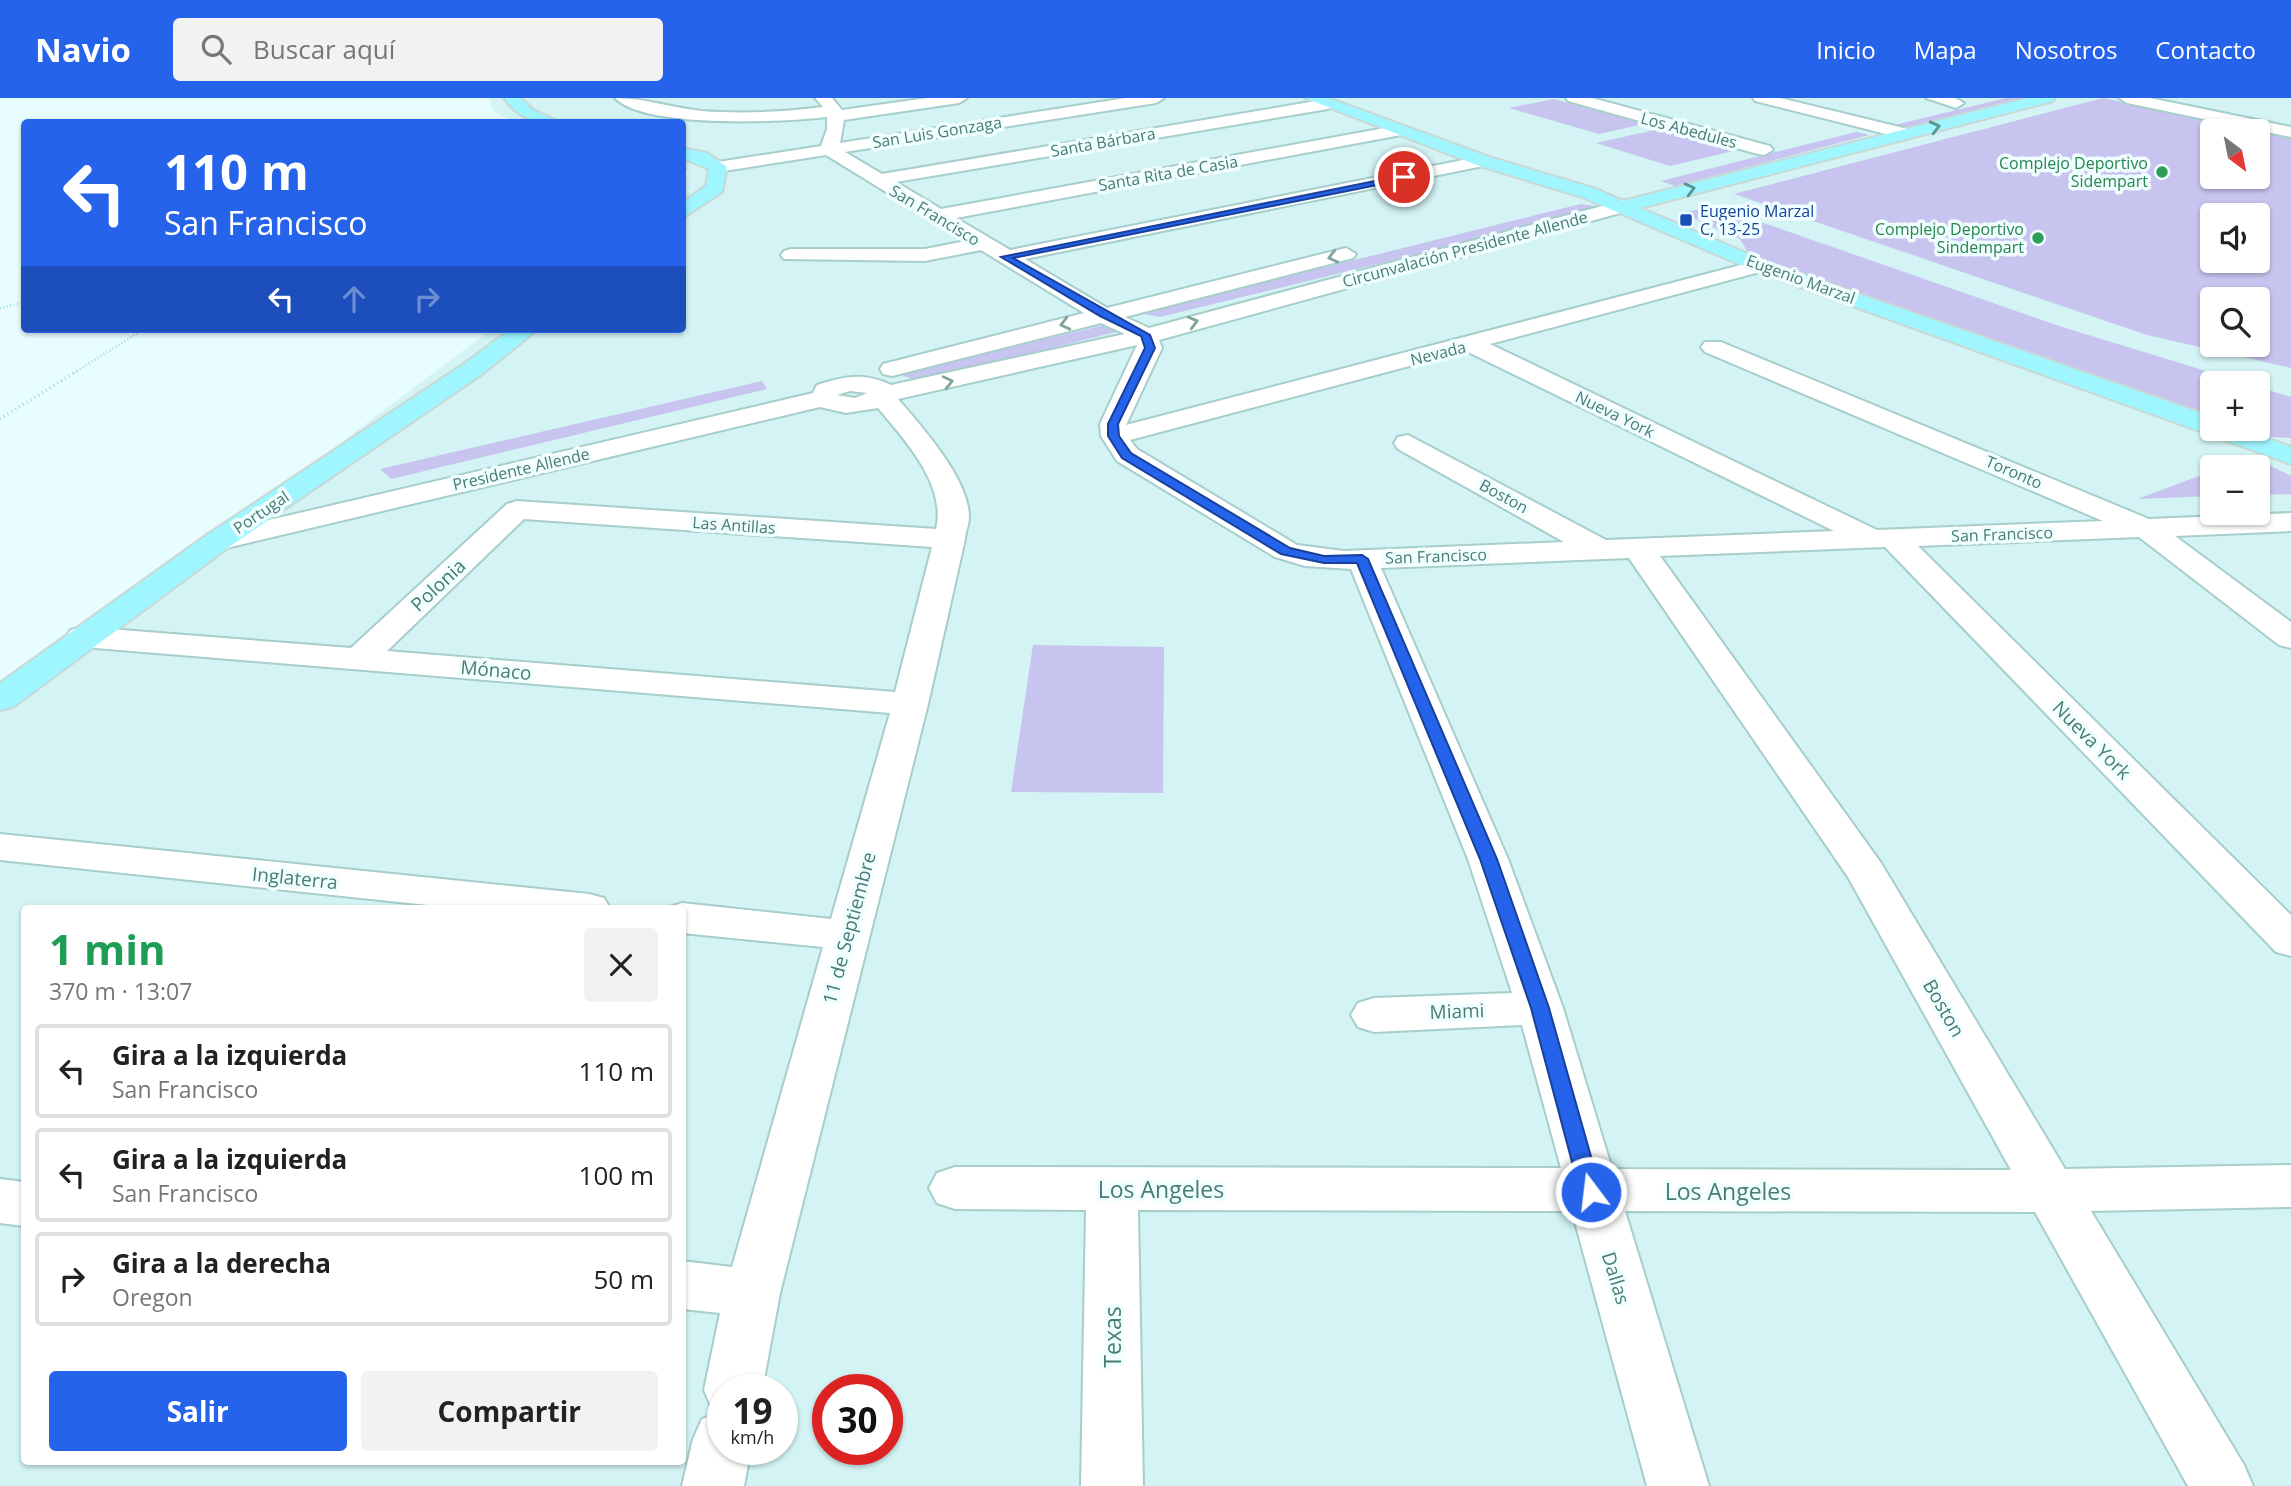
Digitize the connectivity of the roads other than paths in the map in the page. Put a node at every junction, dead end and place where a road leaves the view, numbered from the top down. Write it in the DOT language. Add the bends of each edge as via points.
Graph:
graph roads {
  1 [pos="512,98"];
  2 [pos="622,98"];
  3 [pos="959,98"];
  4 [pos="1156,98"];
  5 [pos="1574,98"];
  6 [pos="1761,98"];
  7 [pos="1934,98"];
  8 [pos="1975,98"];
  9 [pos="2047,98"];
  10 [pos="2127,98"];
  11 [pos="1320,101"];
  12 [pos="1956,103"];
  13 [pos="831,108"];
  14 [pos="543,119"];
  15 [pos="1870,124"];
  16 [pos="1401,131"];
  17 [pos="2291,131"];
  18 [pos="1830,134"];
  19 [pos="1906,134"];
  20 [pos="1771,148"];
  21 [pos="828,149"];
  22 [pos="686,154"];
  23 [pos="1723,160"];
  24 [pos="1483,161"];
  25 [pos="718,167"];
  26 [pos="878,180"];
  27 [pos="1589,193"];
  28 [pos="1620,196"];
  29 [pos="1543,205"];
  30 [pos="686,209"];
  31 [pos="936,216"];
  32 [pos="982,244"];
  33 [pos="1370,248"];
  34 [pos="791,255"];
  35 [pos="1005,257"];
  36 [pos="1760,266"];
  37 [pos="1103,314"];
  38 [pos="521,333"];
  39 [pos="1145,335"];
  40 [pos="1471,344"];
  41 [pos="1713,346"];
  42 [pos="857,382"];
  43 [pos="881,395"];
  44 [pos="829,401"];
  45 [pos="2200,422"];
  46 [pos="1114,436"];
  47 [pos="2250,441"];
  48 [pos="1408,443"];
  49 [pos="2291,456"];
  50 [pos="937,469"];
  51 [pos="517,510"];
  52 [pos="2291,522"];
  53 [pos="2146,528"];
  54 [pos="950,539"];
  55 [pos="1883,539"];
  56 [pos="218,541"];
  57 [pos="1619,549"];
  58 [pos="1362,559"];
  59 [pos="83,637"];
  60 [pos="2291,638"];
  61 [pos="359,659"];
  62 [pos="5,694"];
  63 [pos="910,704"];
  64 [pos="0,847"];
  65 [pos="560,905"];
  66 [pos="686,918"];
  67 [pos="846,935"];
  68 [pos="2291,941"];
  69 [pos="1540,1008"];
  70 [pos="1374,1015"];
  71 [pos="2291,1186"];
  72 [pos="956,1188"];
  73 [pos="1112,1189"];
  74 [pos="2050,1191"];
  75 [pos="1591,1192"];
  76 [pos="0,1201"];
  77 [pos="21,1204"];
  78 [pos="686,1285"];
  79 [pos="752,1293"];
  80 [pos="736,1374"];
  81 [pos="717,1465"];
  82 [pos="713,1486"];
  83 [pos="1112,1486"];
  84 [pos="1678,1486"];
  85 [pos="2222,1486"];
  1 -- 14 [label="main road" via="527,113"];
  2 -- 13 [label="street" via="660,108 746,118"];
  3 -- 13 [label="street"];
  4 -- 21 [label="street, San Luis Gonzaga"];
  5 -- 20 [label="street, Los Abedules"];
  6 -- 15 [label="street"];
  7 -- 12 [label="street"];
  8 -- 12 [label="main road"];
  19 -- 9 [label="main road, Circunvalación Presidente Allende, one-way"];
  10 -- 17 [label="street"];
  11 -- 16 [label="main road, Eugenio Marzal"];
  11 -- 26 [label="street, Santa Bárbara"];
  12 -- 15 [label="main road"];
  13 -- 21 [label="street" via="837,127"];
  15 -- 18 [label="main road"];
  15 -- 19 [label="street"];
  16 -- 24 [label="main road, Eugenio Marzal"];
  16 -- 31 [label="street, Santa Rita de Casia"];
  28 -- 19 [label="main road, Circunvalación Presidente Allende, one-way"];
  20 -- 23 [label="main road"];
  21 -- 25 [label="street, San Luis Gonzaga"];
  21 -- 26 [label="street, San Francisco"];
  22 -- 25 [label="main road"];
  24 -- 27 [label="main road, Eugenio Marzal"];
  24 -- 35 [label="street"];
  25 -- 30 [label="main road" via="715,188"];
  26 -- 31 [label="street, San Francisco"];
  27 -- 28 [label="main road, Eugenio Marzal"];
  27 -- 29 [label="street, Circunvalación Presidente Allende"];
  28 -- 36 [label="main road, Eugenio Marzal"];
  39 -- 28 [label="street, Circunvalación Presidente Allende, one-way"];
  31 -- 32 [label="street, San Francisco"];
  32 -- 34 [label="street" via="925,255"];
  32 -- 35 [label="street, San Francisco"];
  33 -- 37 [label="street, Circunvalación Presidente Allende, one-way"];
  35 -- 37 [label="street, San Francisco"];
  36 -- 40 [label="street, Nevada"];
  36 -- 45 [label="main road, Eugenio Marzal"];
  37 -- 39 [label="street, San Francisco"];
  37 -- 42 [label="street, Circunvalación Presidente Allende, one-way"];
  38 -- 56 [label="main road, Portugal"];
  43 -- 39 [label="street, Circunvalación Presidente Allende, one-way"];
  39 -- 46 [label="street" via="1150,348 1116,414"];
  40 -- 46 [label="street, Nevada"];
  40 -- 55 [label="street, Nueva York"];
  41 -- 53 [label="street, Toronto"];
  42 -- 43 [label="street" via="879,387"];
  42 -- 44 [label="street, Circunvalación Presidente Allende" via="831,387 823,394"];
  43 -- 44 [label="street, Circunvalación Presidente Allende" via="861,404"];
  43 -- 50 [label="street, 11 de Septiembre"];
  44 -- 50 [label="street"];
  44 -- 56 [label="street, Presidente Allende"];
  46 -- 58 [label="street, San Francisco" via="1126,456 1286,551 1324,560"];
  47 -- 49 [label="main road"];
  48 -- 57 [label="street, Boston"];
  50 -- 54 [label="street, 11 de Septiembre" via="951,496"];
  51 -- 54 [label="street, Las Antillas"];
  51 -- 61 [label="street, Polonia"];
  52 -- 53 [label="street, San Francisco"];
  53 -- 55 [label="street, San Francisco"];
  53 -- 60 [label="street, Toronto"];
  54 -- 63 [label="street, 11 de Septiembre"];
  55 -- 57 [label="street, San Francisco"];
  55 -- 68 [label="street, Nueva York"];
  56 -- 59 [label="main road, Portugal"];
  57 -- 58 [label="street, San Francisco"];
  57 -- 74 [label="street, Boston" via="1866,873"];
  58 -- 69 [label="street, Dallas" via="1489,859"];
  59 -- 61 [label="street, Mónaco"];
  59 -- 62 [label="main road, Portugal"];
  61 -- 63 [label="street, Mónaco"];
  63 -- 67 [label="street, 11 de Septiembre"];
  64 -- 65 [label="street, Inglaterra"];
  66 -- 67 [label="street"];
  67 -- 79 [label="street, 11 de Septiembre"];
  69 -- 70 [label="street, Miami"];
  69 -- 75 [label="street, Dallas"];
  71 -- 74 [label="street, Los Angeles"];
  72 -- 73 [label="street, Los Angeles"];
  73 -- 75 [label="street, Los Angeles"];
  73 -- 83 [label="street, Texas"];
  74 -- 75 [label="street, Los Angeles"];
  74 -- 85 [label="street, Boston"];
  75 -- 84 [label="street, Dallas"];
  76 -- 77 [label="street"];
  78 -- 79 [label="street"];
  79 -- 80 [label="street, 11 de Septiembre"];
  81 -- 82 [label="street"];
}
